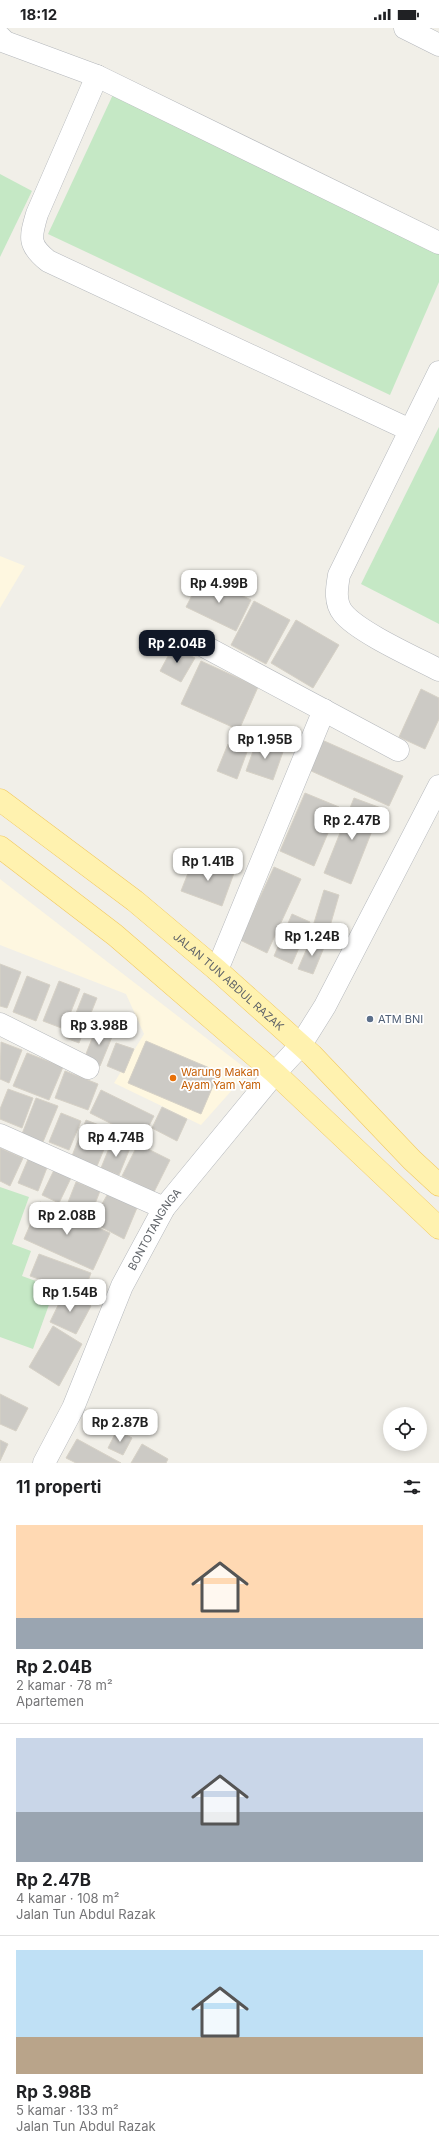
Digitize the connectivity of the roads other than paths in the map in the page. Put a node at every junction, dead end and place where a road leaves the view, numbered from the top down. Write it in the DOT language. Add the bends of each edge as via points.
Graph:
graph roads {
  1 [pos="405,28"];
  2 [pos="0,37"];
  3 [pos="439,45"];
  4 [pos="97,76"];
  5 [pos="439,243"];
  6 [pos="439,372"];
  7 [pos="410,430"];
  8 [pos="200,644"];
  9 [pos="439,670"];
  10 [pos="324,710"];
  11 [pos="398,750"];
  12 [pos="439,786"];
  13 [pos="0,800"];
  14 [pos="0,847"];
  15 [pos="217,970"];
  16 [pos="0,1024"];
  17 [pos="300,1046"];
  18 [pos="88,1068"];
  19 [pos="274,1073"];
  20 [pos="0,1135"];
  21 [pos="439,1185"];
  22 [pos="164,1208"];
  23 [pos="439,1228"];
  24 [pos="44,1463"];
  1 -- 3 [label="street"];
  2 -- 4 [label="street" via="5,42"];
  4 -- 5 [label="street"];
  4 -- 7 [label="street" via="37,214 32,232 32,246 38,253 48,261"];
  6 -- 7 [label="street"];
  7 -- 9 [label="street" via="339,574 336,589 343,613 359,627"];
  8 -- 10 [label="street"];
  10 -- 11 [label="street"];
  10 -- 15 [label="street"];
  12 -- 17 [label="street, BONTOTANGNGA" via="326,1006"];
  13 -- 15 [label="main road, JALAN TUN ABDUL RAZAK" via="135,901"];
  14 -- 19 [label="main road" via="115,935"];
  15 -- 17 [label="main road, JALAN TUN ABDUL RAZAK"];
  16 -- 18 [label="street"];
  17 -- 19 [label="street, BONTOTANGNGA"];
  17 -- 21 [label="main road, JALAN TUN ABDUL RAZAK" via="312,1055"];
  19 -- 22 [label="street, BONTOTANGNGA"];
  19 -- 23 [label="main road"];
  20 -- 22 [label="street"];
  22 -- 24 [label="street, BONTOTANGNGA" via="122,1286 73,1408"];
}
